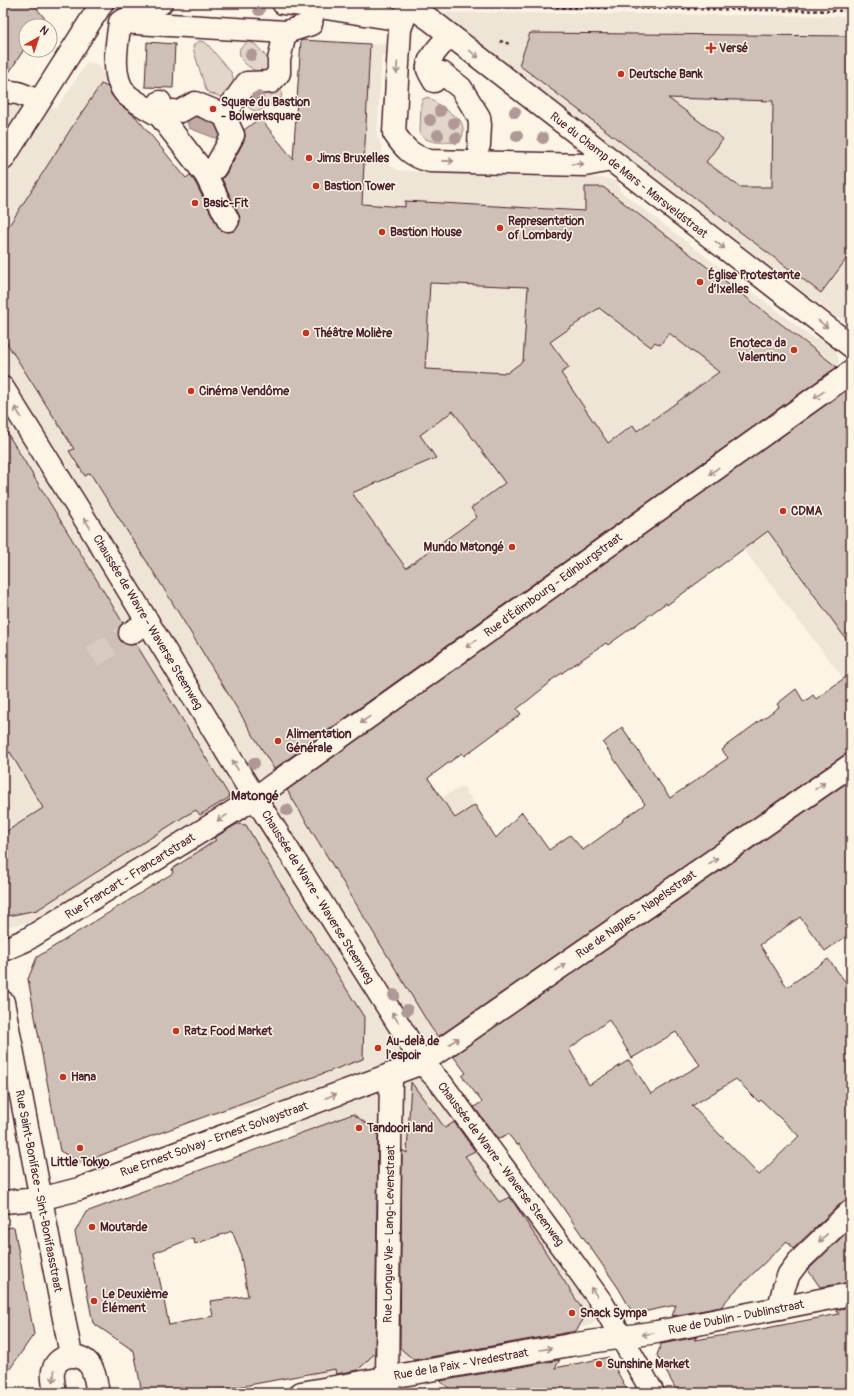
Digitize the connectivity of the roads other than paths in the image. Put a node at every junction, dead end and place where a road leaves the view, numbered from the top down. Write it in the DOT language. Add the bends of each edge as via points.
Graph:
graph roads {
  1 [pos="161,3"];
  2 [pos="283,3"];
  3 [pos="313,4"];
  4 [pos="111,13"];
  5 [pos="403,14"];
  6 [pos="450,35"];
  7 [pos="284,37"];
  8 [pos="3,91"];
  9 [pos="39,101"];
  10 [pos="169,110"];
  11 [pos="224,115"];
  12 [pos="479,145"];
  13 [pos="3,158"];
  14 [pos="611,160"];
  15 [pos="210,172"];
  16 [pos="228,220"];
  17 [pos="851,346"];
  18 [pos="851,372"];
  19 [pos="3,388"];
  20 [pos="148,622"];
  21 [pos="130,633"];
  22 [pos="851,765"];
  23 [pos="255,798"];
  24 [pos="3,950"];
  25 [pos="3,1002"];
  26 [pos="422,1063"];
  27 [pos="391,1074"];
  28 [pos="40,1198"];
  29 [pos="3,1202"];
  30 [pos="851,1211"];
  31 [pos="851,1294"];
  32 [pos="779,1308"];
  33 [pos="622,1338"];
  34 [pos="71,1356"];
  35 [pos="387,1385"];
  36 [pos="55,1393"];
  37 [pos="98,1393"];
  38 [pos="301,1393"];
  39 [pos="653,1393"];
  1 -- 4 [label="street" via="145,12"];
  2 -- 3 [label="street"];
  3 -- 5 [label="street"];
  3 -- 7 [label="street" via="311,24"];
  4 -- 7 [label="street"];
  4 -- 9 [label="street"];
  4 -- 10 [label="street" via="112,77 126,94"];
  5 -- 6 [label="street, Rue du Champ de Mars - Marsveldstraat"];
  5 -- 14 [label="street, one-way" via="394,133 411,153 430,161 585,165"];
  6 -- 12 [label="street" via="431,58 428,69 442,73 461,88 479,117"];
  6 -- 14 [label="street, Rue du Champ de Mars - Marsveldstraat, one-way"];
  7 -- 11 [label="street" via="279,73 270,82 247,83"];
  8 -- 9 [label="street" via="18,93"];
  9 -- 13 [label="street"];
  10 -- 11 [label="street" via="195,103"];
  10 -- 15 [label="street"];
  11 -- 15 [label="street" via="233,135"];
  14 -- 17 [label="street, Rue du Champ de Mars - Marsveldstraat, one-way"];
  15 -- 16 [label="street"];
  18 -- 23 [label="street, Rue d'Édimbourg - Edinburgstraat, one-way"];
  20 -- 19 [label="street, Chaussée de Wavre - Waverse Steenweg, one-way"];
  20 -- 21 [label="street"];
  23 -- 20 [label="street, Chaussée de Wavre - Waverse Steenweg, one-way"];
  26 -- 22 [label="street, Rue de Naples - Napelsstraat, one-way"];
  23 -- 24 [label="street, Rue Francart - Francartstraat, one-way" via="26,940"];
  26 -- 23 [label="street, Chaussée de Wavre - Waverse Steenweg, one-way"];
  25 -- 28 [label="street, Rue Saint-Boniface - Sint-Bonifaasstraat"];
  26 -- 27 [label="street, Rue Ernest Solvay - Ernest Solvaystraat"];
  33 -- 26 [label="street, Chaussée de Wavre - Waverse Steenweg, one-way" via="602,1303 560,1243 441,1083"];
  28 -- 27 [label="street, Rue Ernest Solvay - Ernest Solvaystraat, one-way" via="80,1189"];
  27 -- 35 [label="street, Rue Longue Vie - Lang-Levenstraat"];
  28 -- 29 [label="street, Rue Ernest Solvay - Ernest Solvaystraat"];
  28 -- 34 [label="street, Rue Saint-Boniface - Sint-Bonifaasstraat"];
  30 -- 32 [label="street, one-way" via="798,1262 789,1274"];
  31 -- 32 [label="street, Rue de Dublin - Dublinstraat"];
  32 -- 33 [label="street, Rue de Dublin - Dublinstraat, one-way"];
  35 -- 33 [label="street, Rue de la Paix - Vredestraat, one-way" via="570,1345"];
  33 -- 39 [label="street, Chaussée de Wavre - Waverse Steenweg"];
  34 -- 36 [label="street, one-way" via="56,1364 53,1371"];
  34 -- 37 [label="street" via="81,1357 89,1364"];
  35 -- 38 [label="street, Rue de la Paix - Vredestraat"];
}
